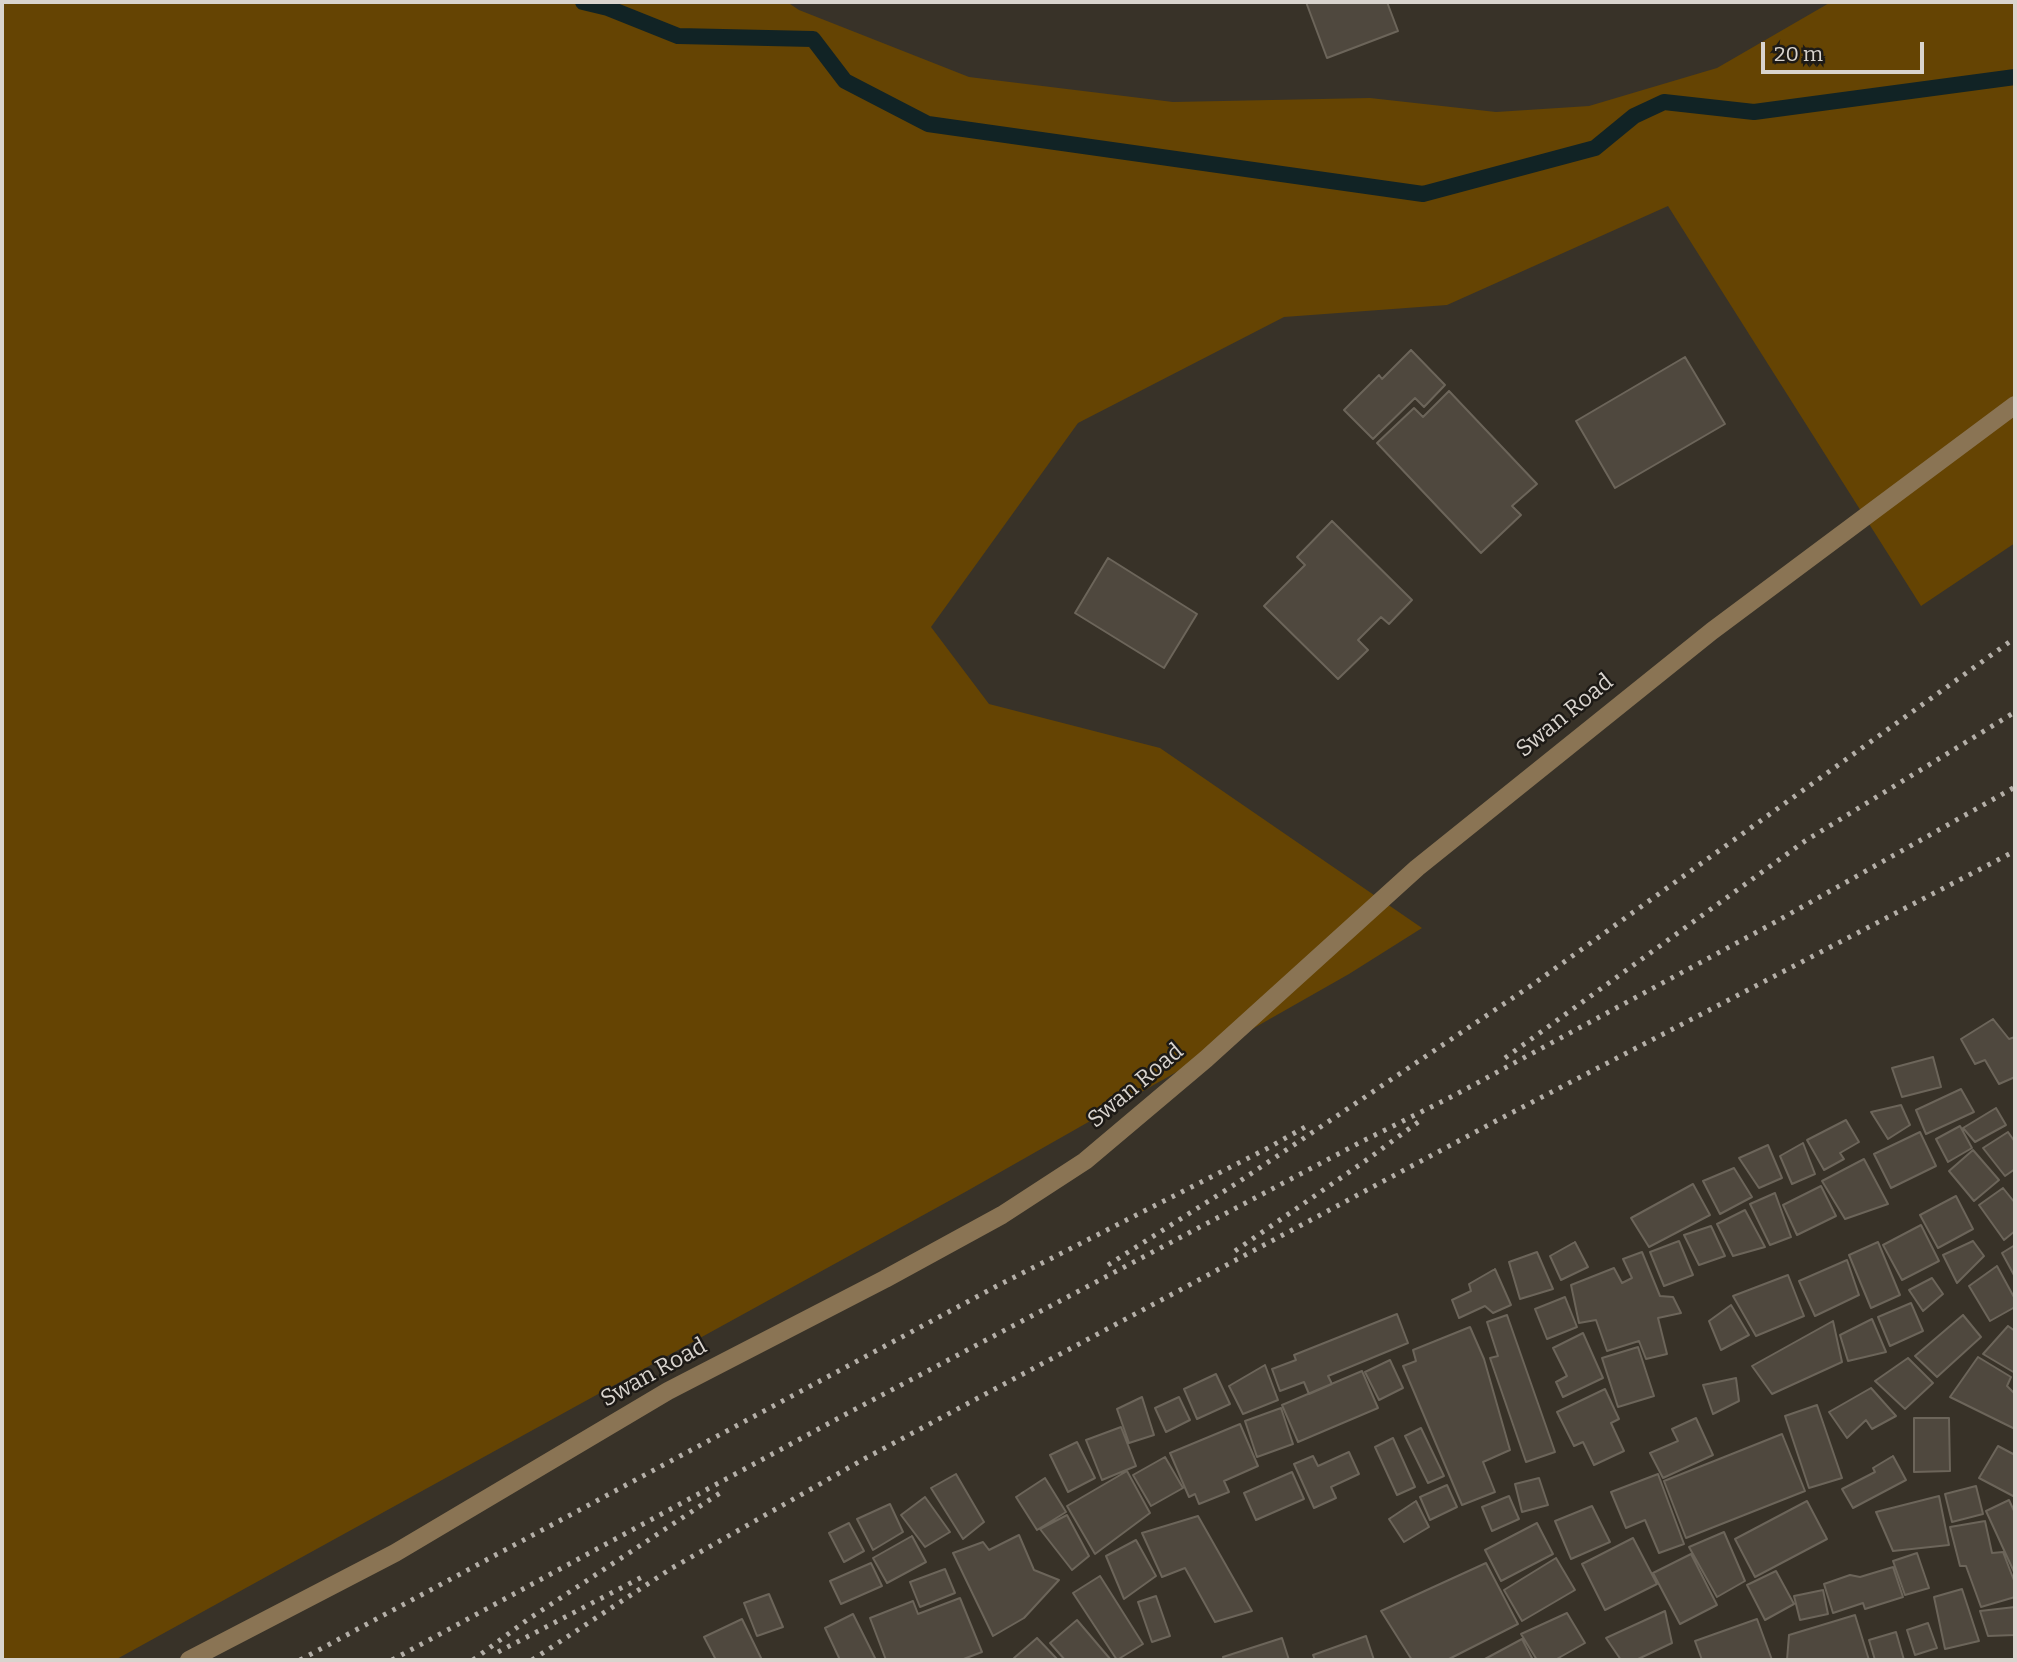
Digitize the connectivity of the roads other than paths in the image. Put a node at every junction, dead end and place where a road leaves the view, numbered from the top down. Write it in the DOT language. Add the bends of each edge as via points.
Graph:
graph roads {
  1 [pos="2015,405"];
  2 [pos="189,1660"];
  1 -- 2 [label="street, Swan Road" via="1712,631 1460,833 1085,1161 885,1279 668,1391 395,1553"];
}
